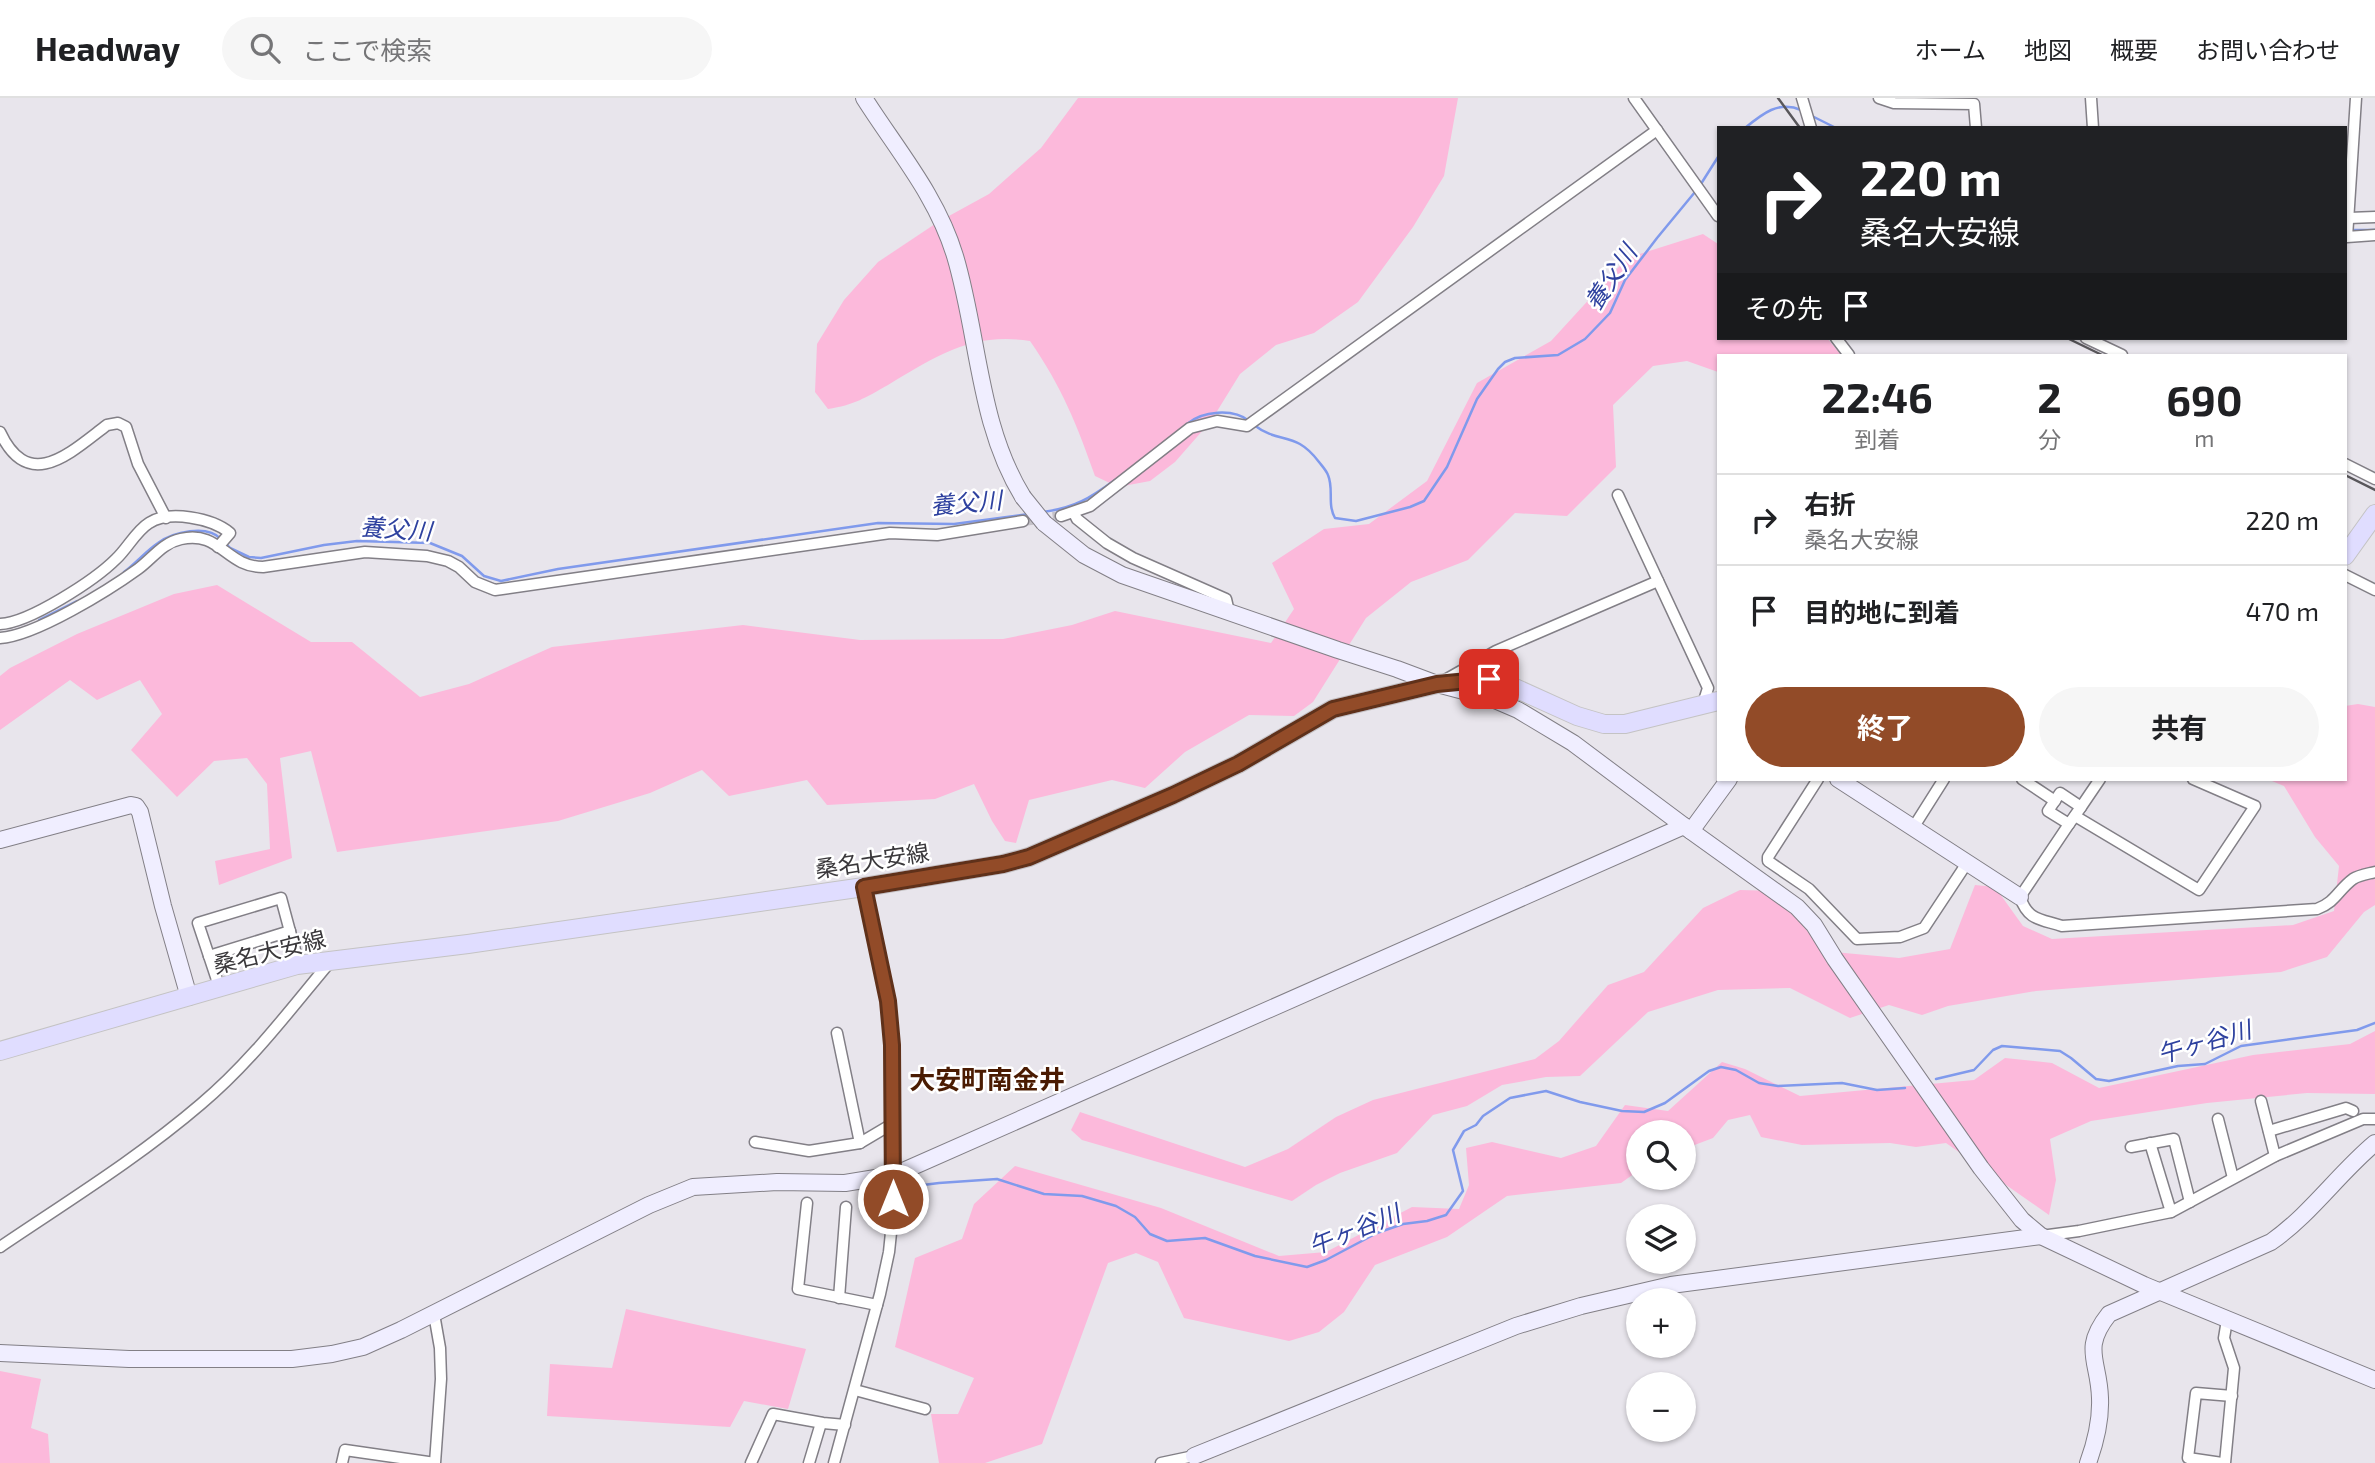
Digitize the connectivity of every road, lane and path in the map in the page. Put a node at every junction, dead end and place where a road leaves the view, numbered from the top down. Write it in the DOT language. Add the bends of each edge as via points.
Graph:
graph roads {
  1 [pos="864,98"];
  2 [pos="1634,98"];
  3 [pos="1879,98"];
  4 [pos="2091,98"];
  5 [pos="2356,98"];
  6 [pos="1803,101"];
  7 [pos="1809,124"];
  8 [pos="1976,126"];
  9 [pos="2093,126"];
  10 [pos="1657,130"];
  11 [pos="1717,215"];
  12 [pos="2375,217"];
  13 [pos="2347,221"];
  14 [pos="2375,235"];
  15 [pos="1838,340"];
  16 [pos="2090,340"];
  17 [pos="1848,354"];
  18 [pos="2120,354"];
  19 [pos="0,432"];
  20 [pos="2347,465"];
  21 [pos="2375,479"];
  22 [pos="1618,495"];
  23 [pos="1073,513"];
  24 [pos="2375,514"];
  25 [pos="1061,516"];
  26 [pos="166,518"];
  27 [pos="1023,521"];
  28 [pos="219,546"];
  29 [pos="2347,553"];
  30 [pos="2347,576"];
  31 [pos="1658,580"];
  32 [pos="2375,590"];
  33 [pos="1224,611"];
  34 [pos="0,624"];
  35 [pos="0,638"];
  36 [pos="1437,684"];
  37 [pos="1711,703"];
  38 [pos="1727,781"];
  39 [pos="1817,781"];
  40 [pos="1841,781"];
  41 [pos="1943,781"];
  42 [pos="2025,781"];
  43 [pos="2099,781"];
  44 [pos="2201,781"];
  45 [pos="2054,801"];
  46 [pos="2075,816"];
  47 [pos="1913,828"];
  48 [pos="1687,829"];
  49 [pos="0,840"];
  50 [pos="1967,863"];
  51 [pos="2375,872"];
  52 [pos="864,887"];
  53 [pos="2020,897"];
  54 [pos="290,931"];
  55 [pos="209,956"];
  56 [pos="331,959"];
  57 [pos="299,965"];
  58 [pos="220,989"];
  59 [pos="189,997"];
  60 [pos="837,1033"];
  61 [pos="0,1051"];
  62 [pos="2261,1101"];
  63 [pos="2353,1111"];
  64 [pos="2218,1119"];
  65 [pos="2375,1119"];
  66 [pos="892,1124"];
  67 [pos="2269,1131"];
  68 [pos="755,1142"];
  69 [pos="860,1143"];
  70 [pos="2150,1143"];
  71 [pos="2375,1143"];
  72 [pos="2131,1147"];
  73 [pos="2275,1156"];
  74 [pos="894,1175"];
  75 [pos="2232,1178"];
  76 [pos="2190,1202"];
  77 [pos="807,1203"];
  78 [pos="846,1207"];
  79 [pos="2171,1212"];
  80 [pos="2041,1236"];
  81 [pos="0,1247"];
  82 [pos="2159,1292"];
  83 [pos="839,1298"];
  84 [pos="877,1305"];
  85 [pos="434,1314"];
  86 [pos="2227,1320"];
  87 [pos="0,1353"];
  88 [pos="2375,1380"];
  89 [pos="855,1390"];
  90 [pos="2232,1396"];
  91 [pos="925,1409"];
  92 [pos="821,1423"];
  93 [pos="845,1425"];
  94 [pos="1194,1456"];
  95 [pos="342,1463"];
  96 [pos="751,1463"];
  97 [pos="809,1463"];
  98 [pos="834,1463"];
  99 [pos="1161,1463"];
  100 [pos="2088,1463"];
  101 [pos="2223,1463"];
  1 -- 33 [label="street, bridge" via="942,218 959,272 995,438 1008,472 1031,508 1054,533 1096,562"];
  2 -- 10 [label="street"];
  3 -- 8 [label="street" via="1894,103 1974,104"];
  4 -- 9 [label="street"];
  5 -- 13 [label="street"];
  6 -- 7 [label="street"];
  10 -- 11 [label="street"];
  10 -- 23 [label="street" via="1247,426 1217,421 1190,428 1090,506"];
  12 -- 13 [label="street"];
  13 -- 14 [label="street" via="2347,237"];
  15 -- 17 [label="street"];
  16 -- 18 [label="street"];
  19 -- 26 [label="street" via="20,458 43,464 59,460 107,425 122,424"];
  20 -- 21 [label="street"];
  22 -- 31 [label="street"];
  23 -- 25 [label="street"];
  23 -- 33 [label="street" via="1116,549 1226,599"];
  24 -- 29 [label="main road"];
  26 -- 28 [label="street" via="202,519 223,527 229,535"];
  26 -- 34 [label="street" via="148,524 92,579 18,621"];
  27 -- 28 [label="street" via="937,535 890,533 495,590 475,582 448,561 427,556 365,552 251,567"];
  28 -- 35 [label="street" via="204,537 168,543 144,565 97,595 29,631"];
  30 -- 32 [label="street"];
  31 -- 36 [label="street" via="1496,651"];
  31 -- 37 [label="street"];
  33 -- 36 [label="street"];
  36 -- 37 [label="main road, 桑名大安線" via="1489,679 1604,724 1625,724"];
  36 -- 48 [label="street" via="1518,710 1573,743"];
  36 -- 52 [label="main road, 桑名大安線" via="1333,709 1238,764 1029,857"];
  38 -- 48 [label="street"];
  39 -- 50 [label="street" via="1769,861 1808,889 1857,939 1899,937 1924,928"];
  40 -- 47 [label="street"];
  41 -- 47 [label="street"];
  42 -- 45 [label="street"];
  43 -- 46 [label="street"];
  44 -- 46 [label="street" via="2255,806 2199,890"];
  45 -- 46 [label="street" via="2060,793"];
  45 -- 46 [label="street" via="2048,811"];
  46 -- 53 [label="street"];
  47 -- 50 [label="street"];
  48 -- 74 [label="street"];
  48 -- 80 [label="street" via="1797,907 1814,925 1981,1168 2022,1220"];
  49 -- 59 [label="street" via="136,806"];
  50 -- 53 [label="street"];
  51 -- 53 [label="street" via="2356,877 2330,904 2317,909 2062,926 2032,917"];
  52 -- 56 [label="main road, 桑名大安線"];
  52 -- 66 [label="street" via="888,1001"];
  54 -- 55 [label="street"];
  54 -- 55 [label="street" via="281,898 198,923"];
  54 -- 57 [label="street"];
  55 -- 58 [label="street"];
  56 -- 57 [label="main road, 桑名大安線"];
  56 -- 81 [label="street" via="272,1032 202,1103 103,1179"];
  57 -- 58 [label="main road, 桑名大安線"];
  58 -- 59 [label="main road, 桑名大安線"];
  59 -- 61 [label="main road, 桑名大安線"];
  60 -- 69 [label="street"];
  62 -- 67 [label="street"];
  63 -- 67 [label="street" via="2346,1108"];
  64 -- 75 [label="street"];
  65 -- 73 [label="street" via="2363,1119"];
  66 -- 69 [label="street"];
  66 -- 74 [label="street"];
  67 -- 73 [label="street"];
  68 -- 69 [label="street" via="809,1151"];
  70 -- 72 [label="street"];
  70 -- 76 [label="street" via="2174,1139"];
  70 -- 79 [label="street"];
  71 -- 82 [label="street" via="2294,1226 2272,1242"];
  73 -- 75 [label="street"];
  74 -- 84 [label="street" via="889,1252"];
  74 -- 85 [label="street" via="845,1183 693,1188 649,1205"];
  75 -- 76 [label="street"];
  76 -- 79 [label="street"];
  77 -- 83 [label="street" via="798,1289"];
  78 -- 83 [label="street"];
  79 -- 80 [label="street"];
  80 -- 82 [label="street"];
  80 -- 94 [label="street" via="1671,1285 1581,1306 1516,1326"];
  82 -- 86 [label="street"];
  82 -- 100 [label="street" via="2109,1314 2098,1327 2092,1346 2101,1414"];
  83 -- 84 [label="street"];
  84 -- 89 [label="street"];
  85 -- 87 [label="street" via="363,1347 292,1359"];
  85 -- 95 [label="street" via="441,1379 436,1463 345,1450"];
  86 -- 88 [label="street"];
  86 -- 90 [label="street" via="2224,1338 2234,1368"];
  89 -- 91 [label="street"];
  89 -- 93 [label="street"];
  90 -- 101 [label="street"];
  90 -- 101 [label="street" via="2196,1393 2188,1458"];
  92 -- 93 [label="street"];
  92 -- 96 [label="street" via="773,1414"];
  92 -- 97 [label="street"];
  93 -- 98 [label="street"];
  94 -- 99 [label="street"];
}
